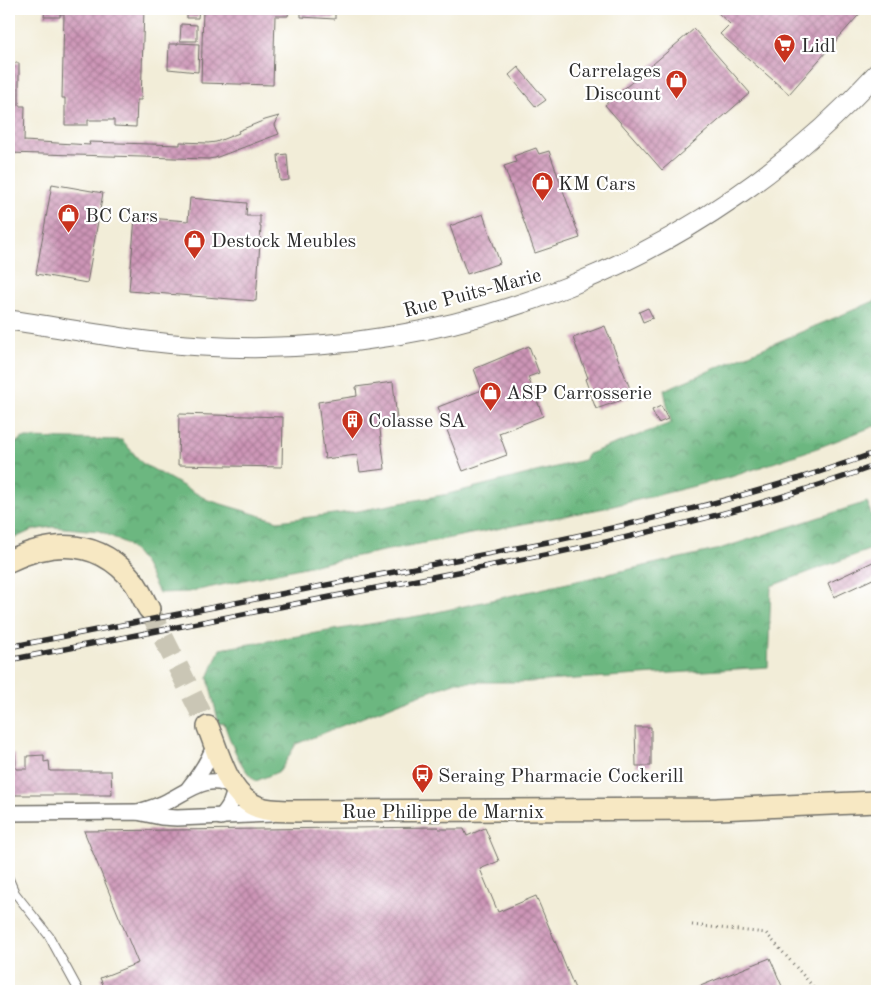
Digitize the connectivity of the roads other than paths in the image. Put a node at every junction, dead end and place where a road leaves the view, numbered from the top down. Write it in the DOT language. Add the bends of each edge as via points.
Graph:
graph roads {
  1 [pos="877,73"];
  2 [pos="9,320"];
  3 [pos="9,561"];
  4 [pos="149,609"];
  5 [pos="212,735"];
  6 [pos="190,788"];
  7 [pos="234,788"];
  8 [pos="877,802"];
  9 [pos="296,811"];
  10 [pos="137,812"];
  11 [pos="9,813"];
  12 [pos="220,816"];
  13 [pos="9,879"];
  14 [pos="79,991"];
  1 -- 2 [label="street, Rue Puits-Marie" via="791,154 710,213 595,276 495,313 372,339 262,348 165,343"];
  3 -- 4 [label="main road" via="25,553 62,545 105,555 135,583"];
  5 -- 6 [label="street" via="212,752"];
  5 -- 7 [label="main road"];
  6 -- 7 [label="street" via="217,782"];
  6 -- 10 [label="street" via="166,802"];
  7 -- 9 [label="main road" via="264,809"];
  7 -- 12 [label="street" via="233,799"];
  8 -- 9 [label="main road, Rue Philippe de Marnix" via="717,809"];
  9 -- 12 [label="street, Rue Philippe de Marnix"];
  10 -- 11 [label="street, Rue Philippe de Marnix"];
  10 -- 12 [label="street, Rue Philippe de Marnix" via="177,818"];
  13 -- 14 [label="lane" via="15,893 49,936"];
}
